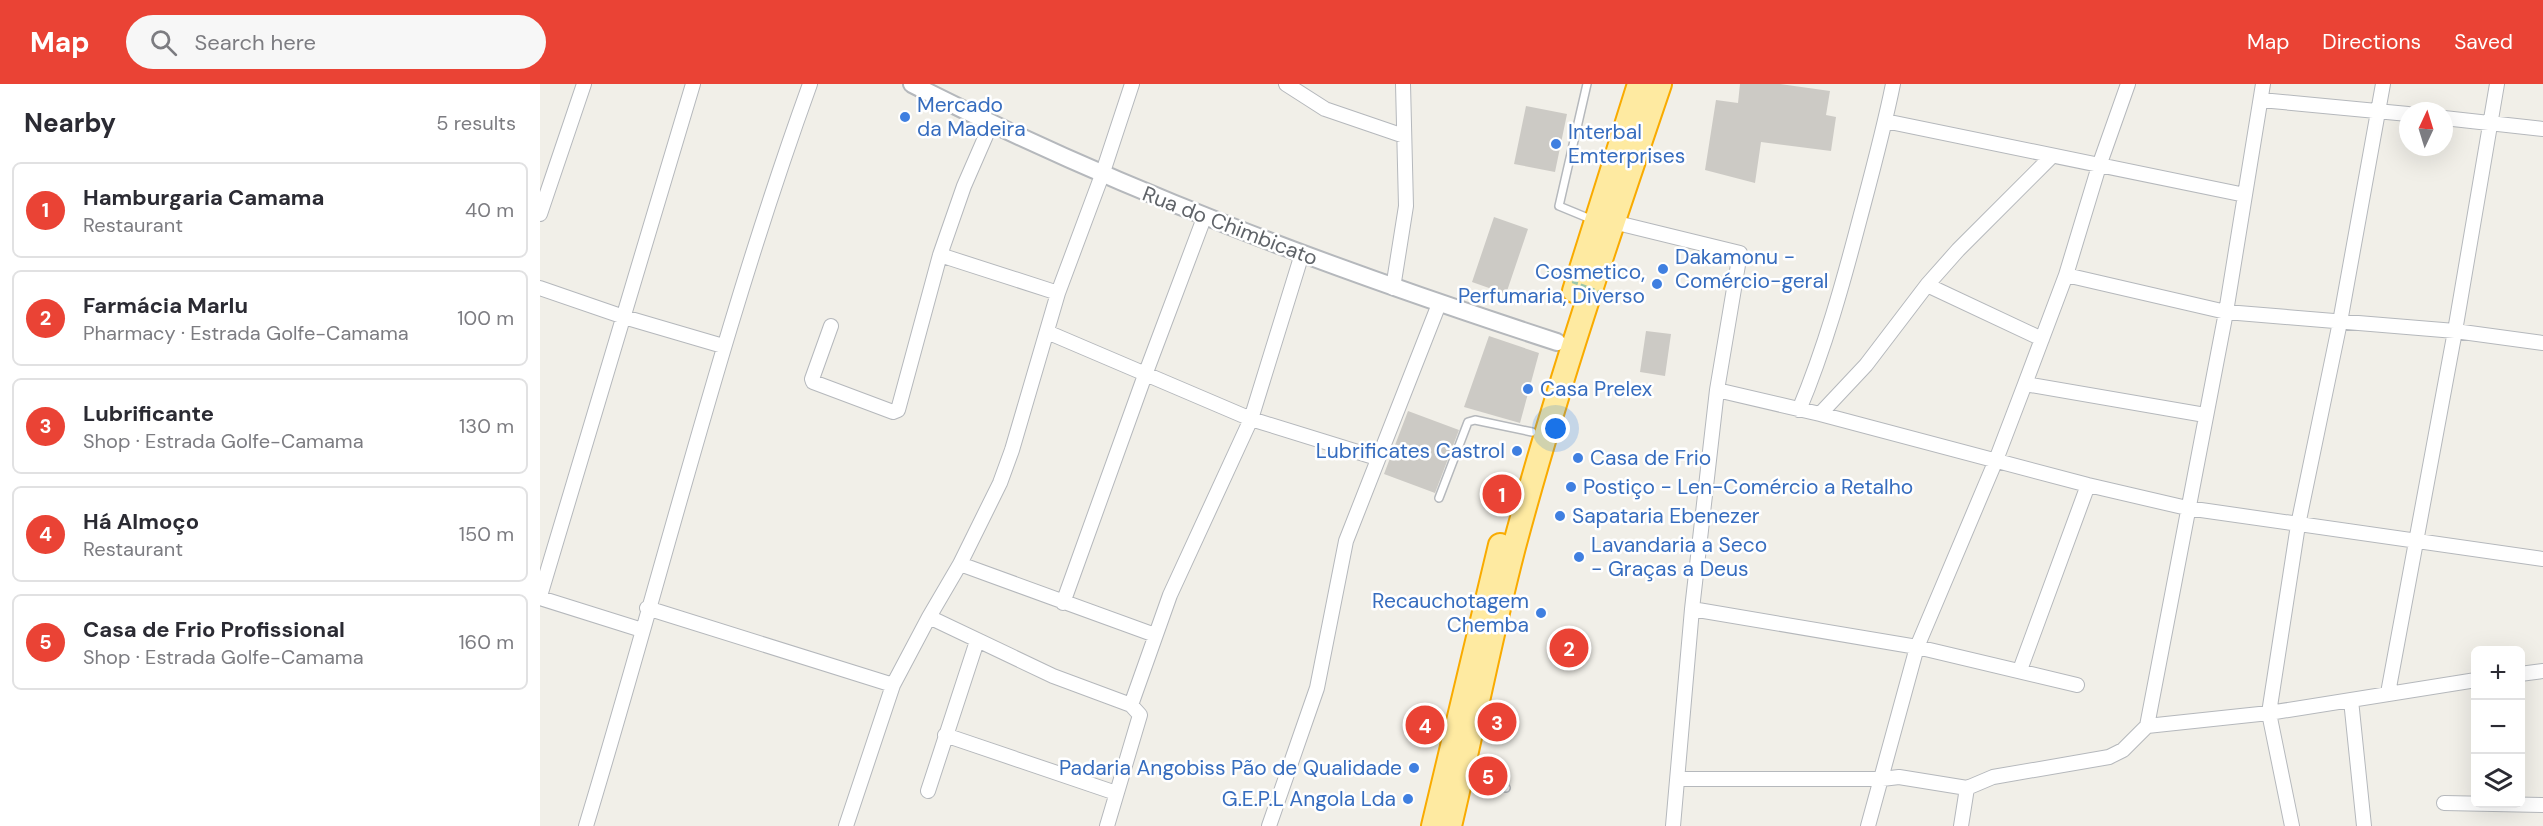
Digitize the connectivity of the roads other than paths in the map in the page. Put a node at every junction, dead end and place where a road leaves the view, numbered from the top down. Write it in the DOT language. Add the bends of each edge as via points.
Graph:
graph roads {
  1 [pos="584,84"];
  2 [pos="693,84"];
  3 [pos="810,84"];
  4 [pos="912,84"];
  5 [pos="1132,84"];
  6 [pos="1286,84"];
  7 [pos="1403,84"];
  8 [pos="1587,84"];
  9 [pos="1639,84"];
  10 [pos="1660,84"];
  11 [pos="1893,84"];
  12 [pos="2128,84"];
  13 [pos="2263,84"];
  14 [pos="2383,84"];
  15 [pos="2497,84"];
  16 [pos="2260,100"];
  17 [pos="2378,110"];
  18 [pos="2399,113"];
  19 [pos="2453,119"];
  20 [pos="1885,121"];
  21 [pos="2489,123"];
  22 [pos="991,124"];
  23 [pos="2543,129"];
  24 [pos="1404,136"];
  25 [pos="2052,156"];
  26 [pos="2099,166"];
  27 [pos="1102,175"];
  28 [pos="2245,195"];
  29 [pos="540,214"];
  30 [pos="1204,218"];
  31 [pos="1604,221"];
  32 [pos="1302,254"];
  33 [pos="940,255"];
  34 [pos="2066,275"];
  35 [pos="1927,285"];
  36 [pos="540,288"];
  37 [pos="1393,288"];
  38 [pos="1058,292"];
  39 [pos="1439,304"];
  40 [pos="2226,312"];
  41 [pos="624,316"];
  42 [pos="2340,322"];
  43 [pos="831,326"];
  44 [pos="2455,331"];
  45 [pos="1047,332"];
  46 [pos="2042,339"];
  47 [pos="1557,342"];
  48 [pos="2543,343"];
  49 [pos="723,346"];
  50 [pos="1145,375"];
  51 [pos="2025,384"];
  52 [pos="1717,390"];
  53 [pos="1798,410"];
  54 [pos="1820,414"];
  55 [pos="2205,415"];
  56 [pos="1251,419"];
  57 [pos="1532,432"];
  58 [pos="1377,458"];
  59 [pos="1996,460"];
  60 [pos="2088,485"];
  61 [pos="1439,498"];
  62 [pos="2187,508"];
  63 [pos="2298,525"];
  64 [pos="2414,541"];
  65 [pos="2543,559"];
  66 [pos="960,564"];
  67 [pos="540,597"];
  68 [pos="1064,603"];
  69 [pos="647,608"];
  70 [pos="1692,609"];
  71 [pos="929,616"];
  72 [pos="642,630"];
  73 [pos="1155,634"];
  74 [pos="976,641"];
  75 [pos="1917,647"];
  76 [pos="2020,670"];
  77 [pos="2543,671"];
  78 [pos="2525,673"];
  79 [pos="2471,681"];
  80 [pos="893,685"];
  81 [pos="2077,685"];
  82 [pos="2388,693"];
  83 [pos="2351,700"];
  84 [pos="1131,705"];
  85 [pos="2269,713"];
  86 [pos="2147,726"];
  87 [pos="945,735"];
  88 [pos="1462,777"];
  89 [pos="1678,779"];
  90 [pos="1882,779"];
  91 [pos="1506,788"];
  92 [pos="1967,788"];
  93 [pos="928,790"];
  94 [pos="1116,793"];
  95 [pos="2444,803"];
  96 [pos="2543,805"];
  97 [pos="591,824"];
  98 [pos="846,826"];
  99 [pos="1107,826"];
  100 [pos="1269,826"];
  101 [pos="1433,826"];
  102 [pos="1450,826"];
  103 [pos="1673,826"];
  104 [pos="1869,826"];
  105 [pos="1961,826"];
  106 [pos="2292,826"];
  107 [pos="2364,826"];
  1 -- 29 [label="street"];
  2 -- 41 [label="street"];
  3 -- 49 [label="street"];
  4 -- 22 [label="street, Rua do Chimbicato"];
  5 -- 27 [label="street"];
  6 -- 24 [label="street" via="1325,109"];
  7 -- 24 [label="street"];
  8 -- 31 [label="lane" via="1559,206"];
  9 -- 31 [label="highway"];
  10 -- 31 [label="highway"];
  11 -- 20 [label="street"];
  12 -- 26 [label="street"];
  13 -- 16 [label="street"];
  14 -- 17 [label="street"];
  15 -- 21 [label="street"];
  16 -- 17 [label="street"];
  16 -- 28 [label="street"];
  17 -- 18 [label="street"];
  17 -- 42 [label="street"];
  19 -- 21 [label="street"];
  20 -- 25 [label="street"];
  20 -- 53 [label="street" via="1823,347"];
  21 -- 23 [label="street"];
  21 -- 44 [label="street"];
  22 -- 27 [label="street, Rua do Chimbicato"];
  22 -- 33 [label="street"];
  24 -- 37 [label="street" via="1406,206"];
  25 -- 26 [label="street"];
  25 -- 35 [label="street"];
  26 -- 28 [label="street"];
  26 -- 34 [label="street"];
  27 -- 30 [label="street, Rua do Chimbicato"];
  27 -- 38 [label="street"];
  28 -- 40 [label="street"];
  30 -- 32 [label="street, Rua do Chimbicato"];
  30 -- 50 [label="street"];
  31 -- 47 [label="highway"];
  31 -- 52 [label="street" via="1740,253"];
  31 -- 88 [label="highway" via="1514,550"];
  32 -- 37 [label="street, Rua do Chimbicato"];
  32 -- 56 [label="street"];
  33 -- 38 [label="street"];
  33 -- 43 [label="street" via="896,412 813,382"];
  34 -- 40 [label="street"];
  34 -- 46 [label="street"];
  35 -- 46 [label="street"];
  35 -- 54 [label="street" via="1866,365"];
  36 -- 41 [label="street"];
  37 -- 39 [label="street, Rua do Chimbicato"];
  38 -- 45 [label="street"];
  39 -- 47 [label="street, Rua do Chimbicato"];
  39 -- 58 [label="street"];
  40 -- 42 [label="street"];
  40 -- 55 [label="street"];
  41 -- 49 [label="street"];
  41 -- 67 [label="street"];
  42 -- 44 [label="street"];
  42 -- 63 [label="street"];
  44 -- 48 [label="street"];
  44 -- 64 [label="street"];
  45 -- 50 [label="street"];
  45 -- 66 [label="street" via="1000,483"];
  46 -- 51 [label="street"];
  47 -- 57 [label="highway"];
  49 -- 69 [label="street"];
  50 -- 56 [label="street"];
  50 -- 68 [label="street"];
  51 -- 55 [label="street"];
  51 -- 59 [label="street"];
  52 -- 53 [label="street"];
  52 -- 70 [label="street"];
  53 -- 54 [label="street"];
  54 -- 59 [label="street"];
  55 -- 62 [label="street"];
  56 -- 58 [label="street"];
  56 -- 73 [label="street"];
  57 -- 61 [label="lane" via="1475,420 1468,422"];
  57 -- 101 [label="highway" via="1491,576"];
  58 -- 100 [label="street" via="1346,541 1317,688"];
  59 -- 60 [label="street"];
  59 -- 75 [label="street"];
  60 -- 62 [label="street"];
  60 -- 76 [label="street"];
  62 -- 63 [label="street"];
  62 -- 86 [label="street"];
  63 -- 64 [label="street"];
  63 -- 85 [label="street"];
  64 -- 65 [label="street"];
  64 -- 82 [label="street"];
  66 -- 68 [label="street"];
  66 -- 71 [label="street"];
  67 -- 72 [label="street"];
  68 -- 73 [label="street"];
  69 -- 72 [label="street"];
  69 -- 80 [label="street"];
  70 -- 75 [label="street"];
  70 -- 89 [label="street"];
  71 -- 74 [label="street"];
  71 -- 80 [label="street"];
  72 -- 97 [label="street"];
  73 -- 84 [label="street"];
  74 -- 84 [label="street"];
  74 -- 87 [label="street"];
  75 -- 76 [label="street"];
  75 -- 90 [label="street"];
  76 -- 81 [label="street"];
  77 -- 78 [label="street"];
  79 -- 82 [label="street"];
  80 -- 98 [label="street"];
  82 -- 83 [label="street"];
  83 -- 85 [label="street"];
  83 -- 107 [label="street"];
  84 -- 94 [label="street" via="1140,715"];
  85 -- 86 [label="street"];
  85 -- 106 [label="street"];
  86 -- 92 [label="street" via="2123,750 2109,757 1993,777"];
  87 -- 93 [label="street"];
  87 -- 94 [label="street"];
  88 -- 91 [label="lane"];
  88 -- 102 [label="highway"];
  89 -- 90 [label="street"];
  89 -- 103 [label="street"];
  90 -- 92 [label="street" via="1899,777"];
  90 -- 104 [label="street"];
  92 -- 105 [label="street"];
  94 -- 99 [label="street"];
  95 -- 96 [label="street"];
}
